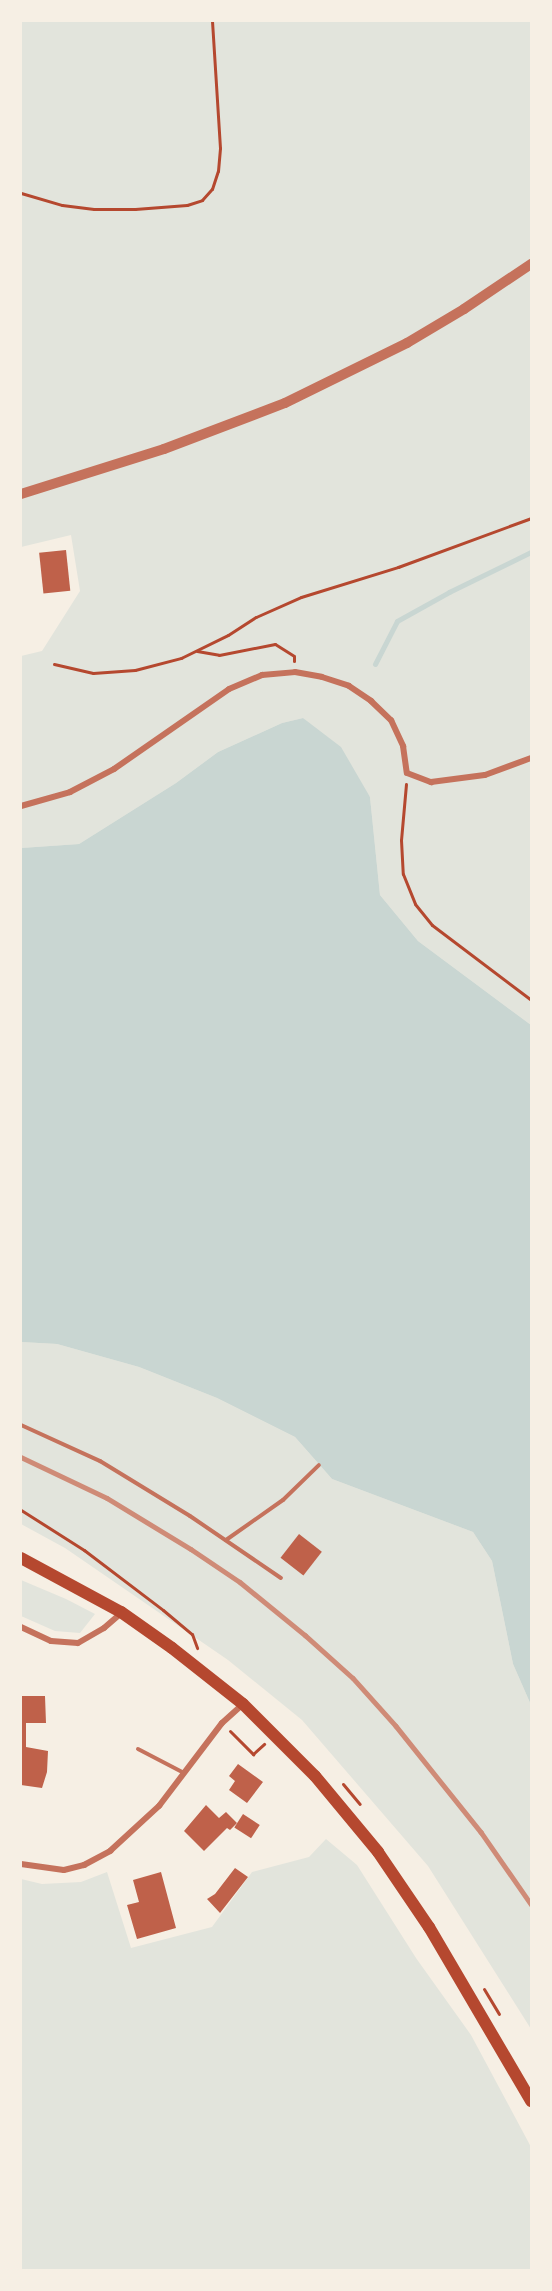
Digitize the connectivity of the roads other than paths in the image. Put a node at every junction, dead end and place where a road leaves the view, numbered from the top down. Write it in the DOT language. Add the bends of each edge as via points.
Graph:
graph roads {
  1 [pos="531,264"];
  2 [pos="21,494"];
  3 [pos="531,758"];
  4 [pos="21,806"];
  5 [pos="21,1425"];
  6 [pos="319,1465"];
  7 [pos="226,1540"];
  8 [pos="21,1558"];
  9 [pos="281,1578"];
  10 [pos="121,1612"];
  11 [pos="21,1627"];
  12 [pos="243,1704"];
  13 [pos="138,1749"];
  14 [pos="184,1773"];
  15 [pos="21,1864"];
  16 [pos="531,2101"];
  1 -- 2 [label="street" via="407,343 285,403 164,448"];
  3 -- 4 [label="street" via="485,775 431,782 407,773 403,746 391,720 349,687 295,672 262,675 228,689 114,770 70,792"];
  5 -- 7 [label="lane" via="100,1461"];
  6 -- 7 [label="lane" via="283,1500"];
  7 -- 9 [label="lane"];
  8 -- 10 [label="main road"];
  10 -- 11 [label="street" via="104,1628 78,1643 51,1641"];
  10 -- 12 [label="main road"];
  12 -- 14 [label="street"];
  12 -- 16 [label="main road" via="334,1798 378,1852 476,2003"];
  13 -- 14 [label="lane"];
  14 -- 15 [label="street" via="159,1806 110,1851 84,1865 64,1870"];
}
